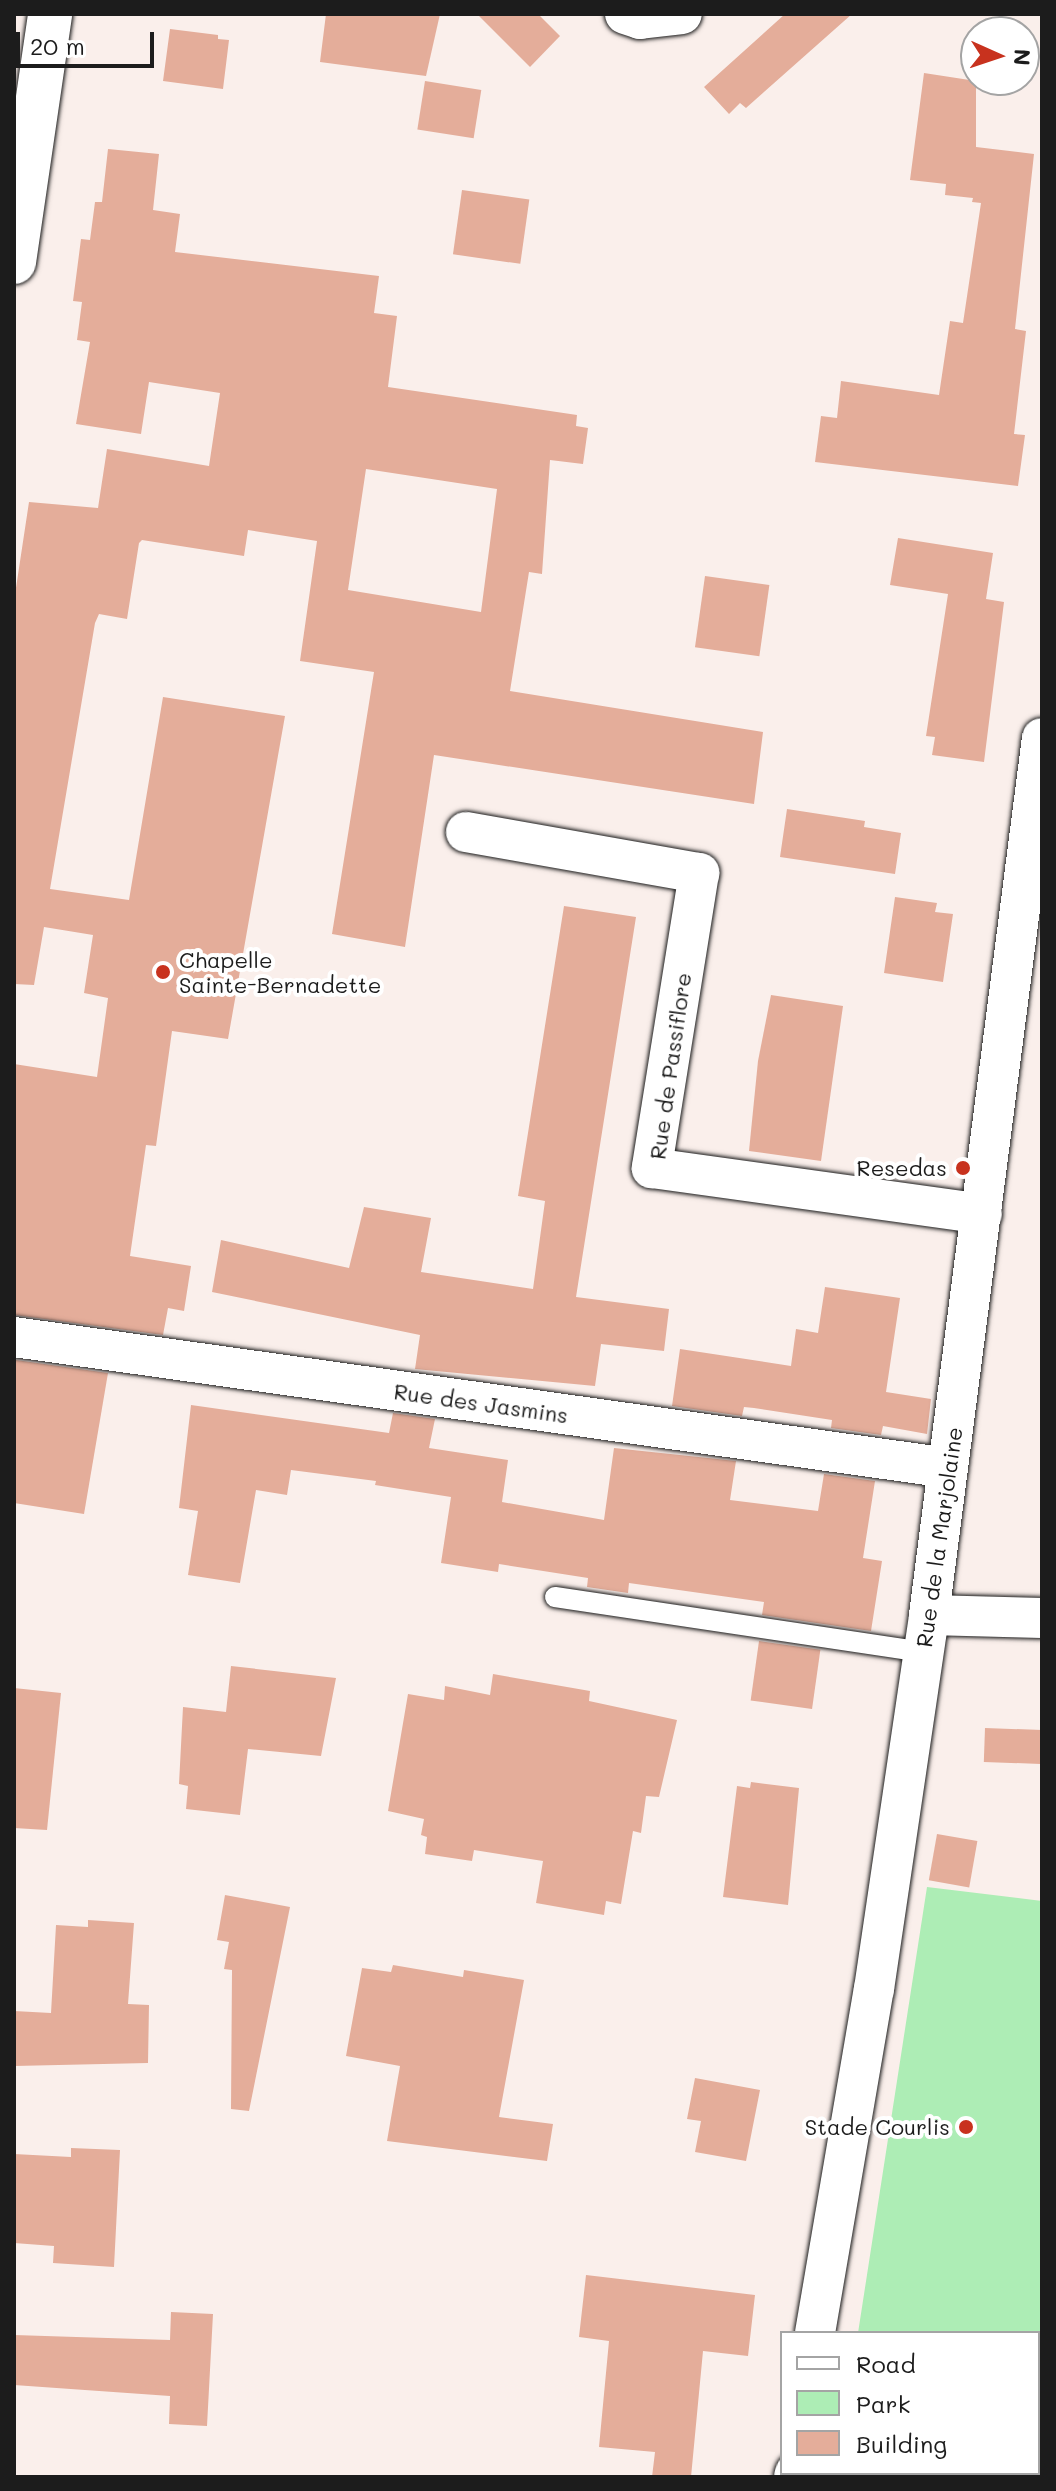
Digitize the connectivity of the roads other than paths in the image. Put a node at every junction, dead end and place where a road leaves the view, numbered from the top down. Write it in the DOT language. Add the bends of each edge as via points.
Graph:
graph roads {
  1 [pos="50,14"];
  2 [pos="625,14"];
  3 [pos="682,14"];
  4 [pos="14,262"];
  5 [pos="1042,738"];
  6 [pos="466,832"];
  7 [pos="982,1214"];
  8 [pos="14,1337"];
  9 [pos="948,1468"];
  10 [pos="555,1597"];
  11 [pos="1042,1618"];
  12 [pos="926,1633"];
  13 [pos="815,2331"];
  1 -- 4 [label="main road"];
  2 -- 3 [label="street" via="640,19"];
  5 -- 7 [label="street, Rue de la Marjolaine"];
  6 -- 7 [label="street, Rue de Passiflore" via="699,873 652,1168"];
  7 -- 9 [label="street, Rue de la Marjolaine"];
  8 -- 9 [label="street, Rue des Jasmins"];
  9 -- 12 [label="street, Rue de la Marjolaine"];
  10 -- 12 [label="lane"];
  11 -- 12 [label="street"];
  12 -- 13 [label="street, Rue de la Marjolaine" via="874,1989"];
}
